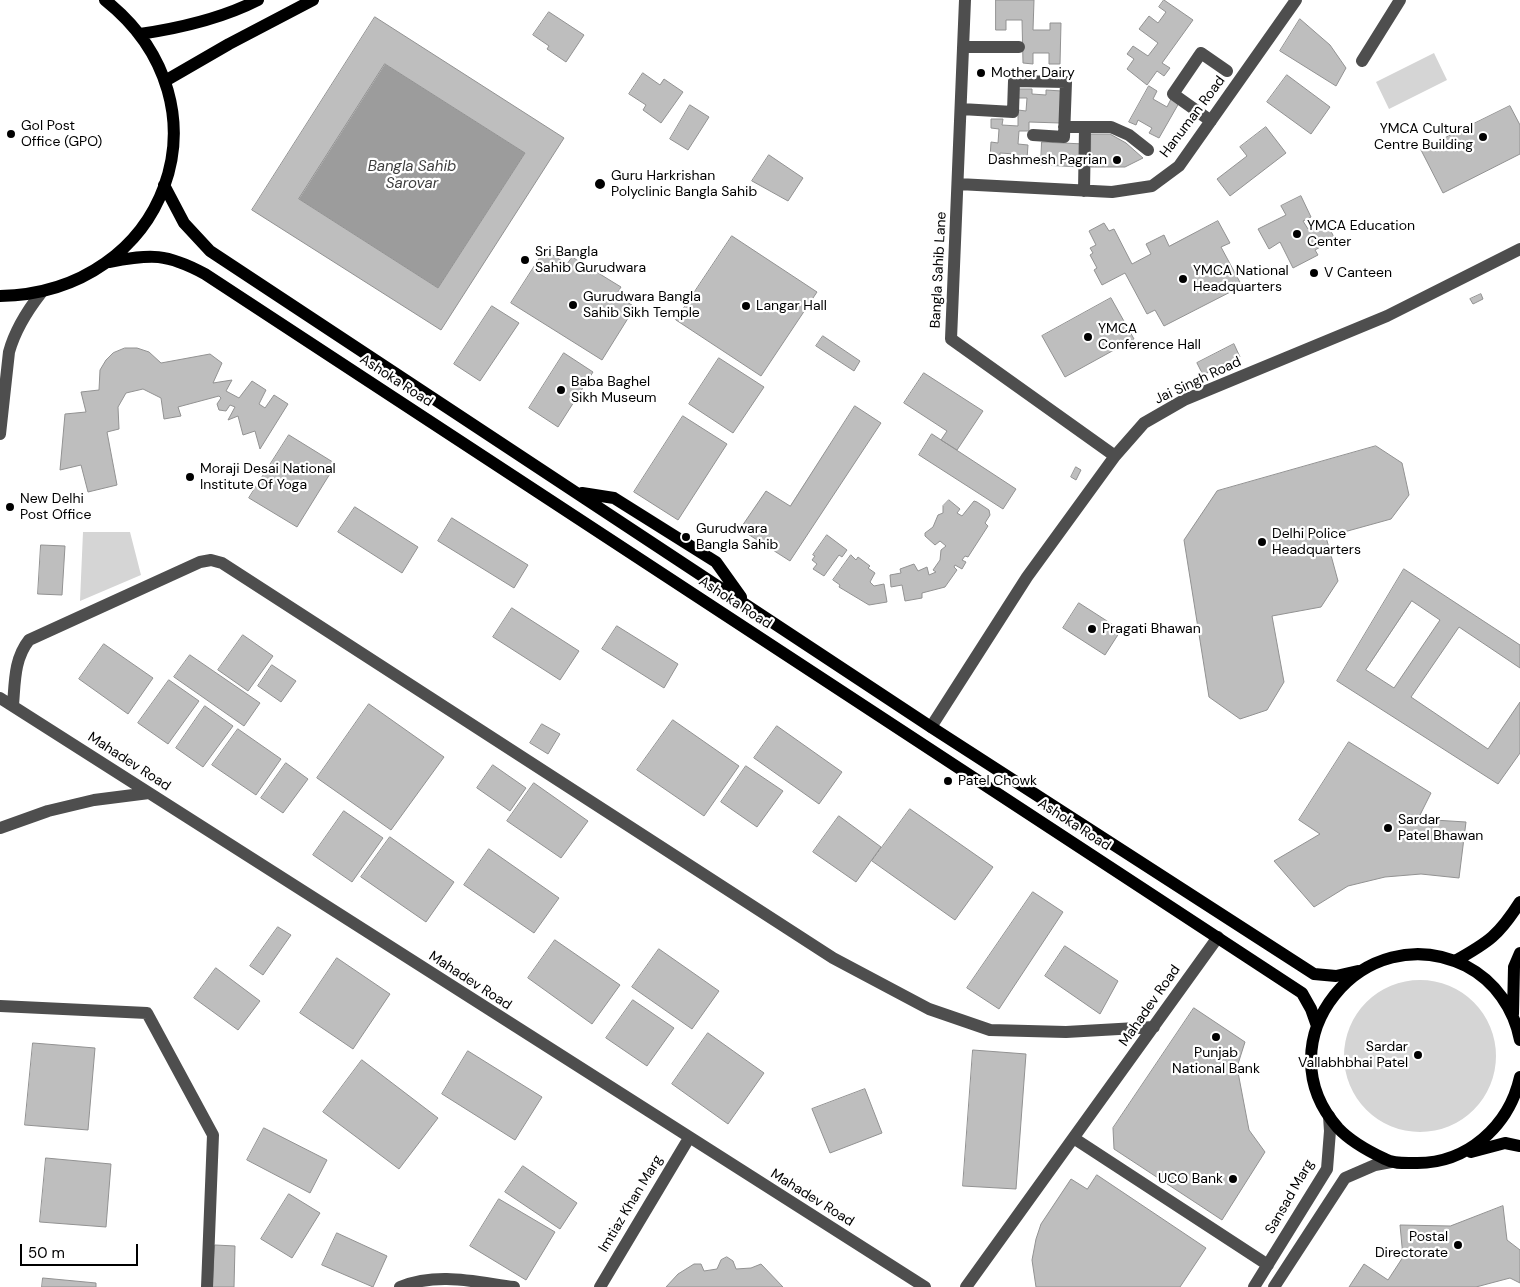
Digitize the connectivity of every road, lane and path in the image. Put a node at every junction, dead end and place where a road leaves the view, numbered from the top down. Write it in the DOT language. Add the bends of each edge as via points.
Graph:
graph roads {
  1 [pos="105,0"];
  2 [pos="258,0"];
  3 [pos="313,0"];
  4 [pos="965,0"];
  5 [pos="1296,0"];
  6 [pos="1400,0"];
  7 [pos="140,34"];
  8 [pos="963,47"];
  9 [pos="1019,47"];
  10 [pos="1362,61"];
  11 [pos="1226,71"];
  12 [pos="165,81"];
  13 [pos="960,109"];
  14 [pos="1211,121"];
  15 [pos="1064,127"];
  16 [pos="1085,128"];
  17 [pos="1032,135"];
  18 [pos="1148,150"];
  19 [pos="958,184"];
  20 [pos="164,185"];
  21 [pos="1084,191"];
  22 [pos="1520,249"];
  23 [pos="109,262"];
  24 [pos="40,293"];
  25 [pos="0,296"];
  26 [pos="1,402"];
  27 [pos="0,434"];
  28 [pos="1115,456"];
  29 [pos="577,492"];
  30 [pos="746,603"];
  31 [pos="0,698"];
  32 [pos="13,705"];
  33 [pos="931,727"];
  34 [pos="148,793"];
  35 [pos="0,828"];
  36 [pos="1520,902"];
  37 [pos="1218,938"];
  38 [pos="1520,953"];
  39 [pos="1455,961"];
  40 [pos="1358,971"];
  41 [pos="0,1006"];
  42 [pos="1513,1016"];
  43 [pos="1317,1026"];
  44 [pos="1154,1027"];
  45 [pos="1520,1040"];
  46 [pos="1520,1077"];
  47 [pos="1516,1106"];
  48 [pos="1329,1116"];
  49 [pos="689,1138"];
  50 [pos="1074,1139"];
  51 [pos="1520,1146"];
  52 [pos="1452,1157"];
  53 [pos="1391,1162"];
  54 [pos="1268,1264"];
  55 [pos="207,1287"];
  56 [pos="400,1287"];
  57 [pos="514,1287"];
  58 [pos="600,1287"];
  59 [pos="925,1287"];
  60 [pos="966,1287"];
  61 [pos="1254,1287"];
  62 [pos="1274,1287"];
  1 -- 7 [label="main road"];
  2 -- 7 [label="main road" via="241,9 180,29"];
  3 -- 12 [label="main road"];
  4 -- 8 [label="street, Bangla Sahib Lane"];
  5 -- 14 [label="street, Hanuman Road"];
  6 -- 10 [label="street"];
  7 -- 12 [label="main road"];
  8 -- 9 [label="street"];
  8 -- 13 [label="street, Bangla Sahib Lane"];
  11 -- 14 [label="street" via="1201,54 1173,94"];
  12 -- 20 [label="main road" via="173,133"];
  13 -- 15 [label="street" via="1013,112 1014,81 1066,82"];
  13 -- 19 [label="street, Bangla Sahib Lane"];
  14 -- 21 [label="street, Hanuman Road" via="1178,166 1152,186 1112,192"];
  15 -- 16 [label="street"];
  15 -- 17 [label="street" via="1064,137"];
  16 -- 18 [label="street" via="1111,127 1129,135"];
  16 -- 21 [label="street"];
  19 -- 21 [label="street, Hanuman Road"];
  19 -- 28 [label="street, Bangla Sahib Lane" via="951,339"];
  20 -- 23 [label="main road" via="143,227"];
  20 -- 29 [label="main road, Ashoka Road" via="184,223 210,251"];
  22 -- 28 [label="street, Jai Singh Road" via="1387,316 1184,400 1144,423"];
  23 -- 24 [label="main road" via="70,284"];
  23 -- 37 [label="main road, Ashoka Road" via="159,256 175,259 205,274"];
  24 -- 25 [label="main road"];
  24 -- 26 [label="street" via="13,339"];
  26 -- 27 [label="street"];
  28 -- 33 [label="street, Jai Singh Road" via="1027,577"];
  29 -- 30 [label="main road, Ashoka Road"];
  29 -- 30 [label="main road" via="614,498 716,562"];
  30 -- 33 [label="main road, Ashoka Road"];
  31 -- 32 [label="street, Mahadev Road"];
  32 -- 34 [label="street, Mahadev Road"];
  32 -- 44 [label="street" via="17,661 28,640 200,562 222,563 833,958 929,1009 990,1030 1066,1032"];
  33 -- 40 [label="main road, Ashoka Road" via="1314,974 1336,976"];
  34 -- 35 [label="street" via="94,800"];
  34 -- 49 [label="street, Mahadev Road"];
  36 -- 39 [label="main road" via="1502,930 1489,942"];
  37 -- 43 [label="main road, Ashoka Road" via="1302,993"];
  37 -- 44 [label="street, Mahadev Road"];
  38 -- 42 [label="main road" via="1514,967"];
  39 -- 40 [label="main road" via="1431,955 1405,954 1381,960"];
  39 -- 42 [label="main road" via="1490,983"];
  40 -- 43 [label="main road" via="1339,988"];
  41 -- 55 [label="street" via="147,1013 213,1135"];
  42 -- 45 [label="main road"];
  43 -- 48 [label="main road" via="1312,1063 1320,1099"];
  44 -- 50 [label="street, Mahadev Road"];
  46 -- 47 [label="main road"];
  47 -- 52 [label="main road" via="1488,1135"];
  48 -- 53 [label="main road" via="1350,1139"];
  48 -- 54 [label="street, Sansad Marg" via="1327,1169"];
  49 -- 58 [label="street, Imtiaz Khan Marg"];
  49 -- 59 [label="street, Mahadev Road"];
  50 -- 54 [label="street"];
  50 -- 60 [label="street, Mahadev Road"];
  51 -- 52 [label="main road" via="1504,1143"];
  52 -- 53 [label="main road" via="1429,1162"];
  53 -- 62 [label="street" via="1345,1178"];
  54 -- 61 [label="street, Sansad Marg"];
  56 -- 57 [label="street" via="418,1280 439,1278"];
}
